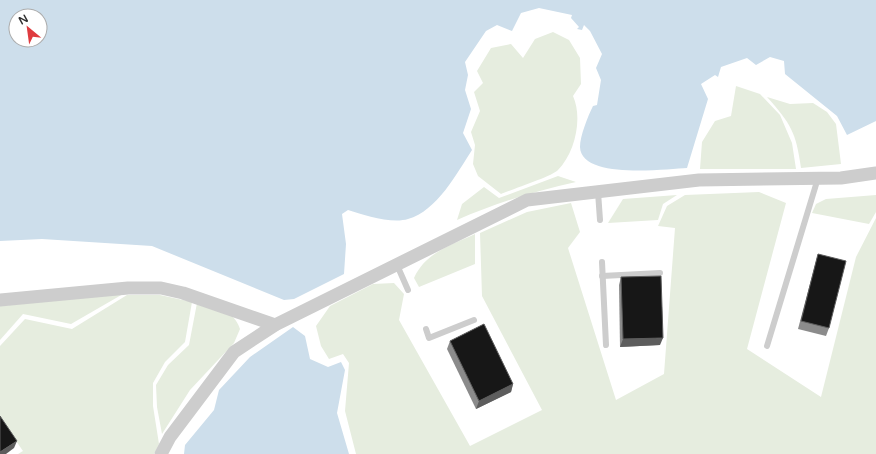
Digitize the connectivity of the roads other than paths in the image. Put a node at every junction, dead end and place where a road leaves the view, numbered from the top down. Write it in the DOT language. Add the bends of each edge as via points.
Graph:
graph roads {
  1 [pos="876,173"];
  2 [pos="818,178"];
  3 [pos="598,192"];
  4 [pos="600,220"];
  5 [pos="602,262"];
  6 [pos="397,265"];
  7 [pos="660,273"];
  8 [pos="602,276"];
  9 [pos="408,290"];
  10 [pos="0,300"];
  11 [pos="474,320"];
  12 [pos="275,325"];
  13 [pos="426,330"];
  14 [pos="606,345"];
  15 [pos="767,346"];
  16 [pos="161,454"];
  1 -- 2 [label="street"];
  2 -- 3 [label="street" via="699,180"];
  2 -- 15 [label="lane"];
  3 -- 4 [label="lane"];
  3 -- 6 [label="street" via="527,200"];
  5 -- 8 [label="lane"];
  6 -- 9 [label="lane"];
  6 -- 12 [label="street"];
  7 -- 8 [label="lane"];
  8 -- 14 [label="lane"];
  10 -- 12 [label="street" via="128,288 161,288 183,293"];
  11 -- 13 [label="lane" via="430,338"];
  12 -- 16 [label="street" via="234,352 170,437"];
}
